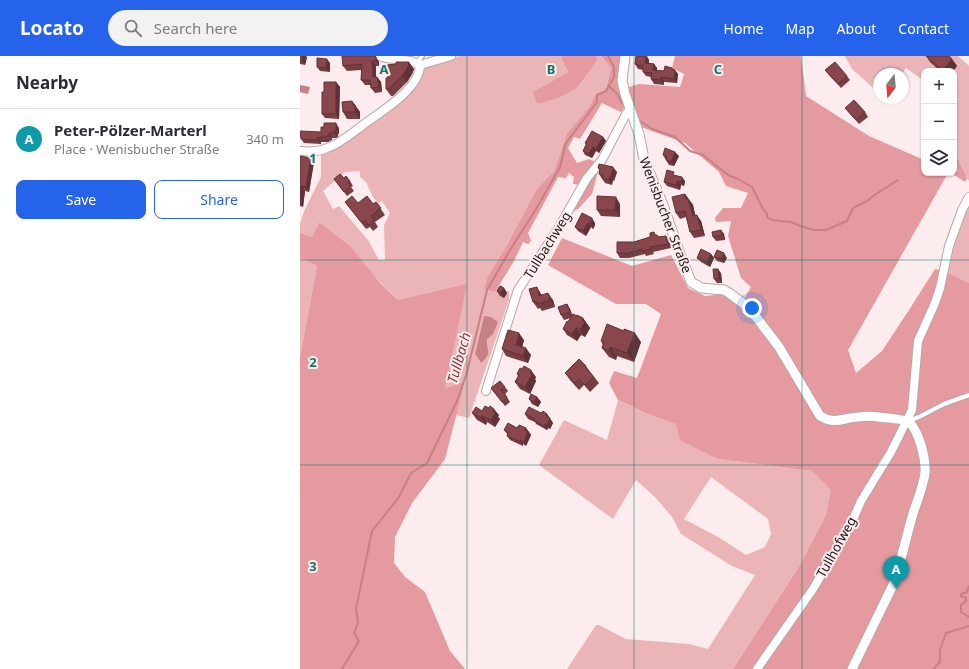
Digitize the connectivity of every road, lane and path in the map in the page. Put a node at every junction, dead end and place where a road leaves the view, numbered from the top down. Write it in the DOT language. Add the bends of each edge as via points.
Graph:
graph roads {
  1 [pos="379,56"];
  2 [pos="422,56"];
  3 [pos="451,56"];
  4 [pos="625,56"];
  5 [pos="420,64"];
  6 [pos="630,110"];
  7 [pos="300,151"];
  8 [pos="969,197"];
  9 [pos="486,391"];
  10 [pos="969,395"];
  11 [pos="907,421"];
  12 [pos="757,669"];
  13 [pos="852,669"];
  1 -- 5 [label="street"];
  2 -- 5 [label="lane"];
  3 -- 5 [label="street"];
  4 -- 6 [label="street, Wenisbucher Straße" via="622,81"];
  5 -- 7 [label="street" via="418,77 410,88 389,106 328,148 310,152"];
  6 -- 9 [label="street, Tullbachweg" via="602,160 587,178 558,229 518,290"];
  6 -- 11 [label="street, Wenisbucher Straße" via="639,134 644,159 691,282 702,288 724,290 744,304 779,347 820,416 835,421 858,416"];
  8 -- 11 [label="street, Tullhofweg" via="950,246 940,288 918,341 912,410"];
  10 -- 11 [label="lane"];
  11 -- 12 [label="street, Tullhofweg" via="813,589"];
  11 -- 13 [label="street" via="914,428 923,452 923,483 897,575"];
}
